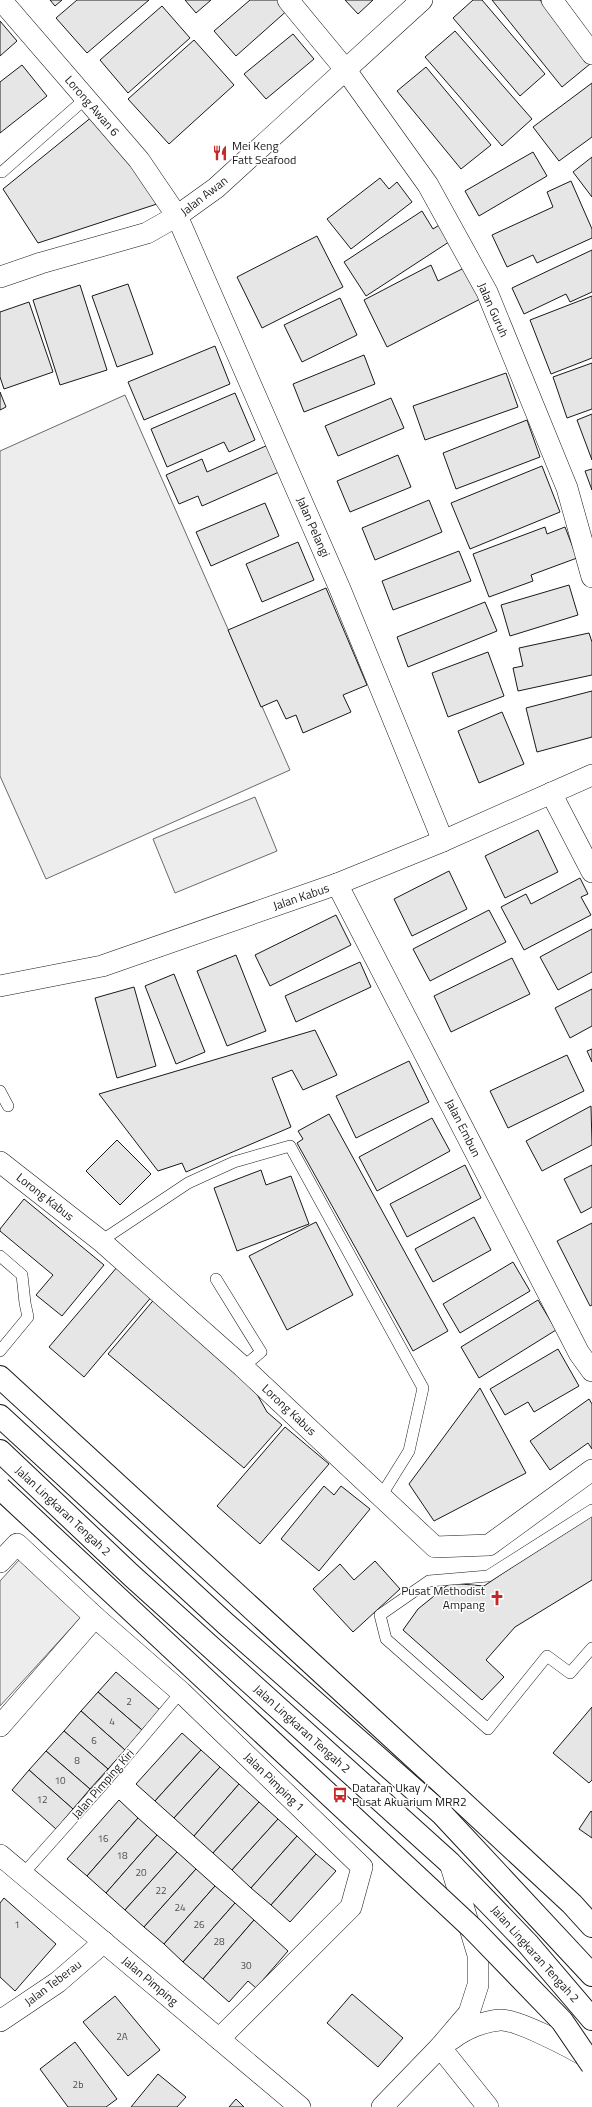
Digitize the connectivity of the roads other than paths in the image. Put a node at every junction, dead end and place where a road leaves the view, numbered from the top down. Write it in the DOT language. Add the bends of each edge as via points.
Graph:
graph roads {
  1 [pos="1,0"];
  2 [pos="288,0"];
  3 [pos="422,0"];
  4 [pos="552,0"];
  5 [pos="592,54"];
  6 [pos="345,69"];
  7 [pos="85,99"];
  8 [pos="2,172"];
  9 [pos="177,216"];
  10 [pos="0,277"];
  11 [pos="592,576"];
  12 [pos="592,775"];
  13 [pos="551,793"];
  14 [pos="443,841"];
  15 [pos="592,872"];
  16 [pos="337,884"];
  17 [pos="0,986"];
  18 [pos="0,1090"];
  19 [pos="8,1106"];
  20 [pos="0,1162"];
  21 [pos="101,1241"];
  22 [pos="0,1256"];
  23 [pos="216,1279"];
  24 [pos="586,1348"];
  25 [pos="0,1351"];
  26 [pos="243,1367"];
  27 [pos="592,1371"];
  28 [pos="0,1377"];
  29 [pos="0,1416"];
  30 [pos="0,1451"];
  31 [pos="592,1470"];
  32 [pos="0,1488"];
  33 [pos="381,1496"];
  34 [pos="592,1510"];
  35 [pos="0,1562"];
  36 [pos="95,1617"];
  37 [pos="592,1648"];
  38 [pos="181,1692"];
  39 [pos="0,1726"];
  40 [pos="0,1855"];
  41 [pos="450,1863"];
  42 [pos="23,1874"];
  43 [pos="592,1926"];
  44 [pos="104,1942"];
  45 [pos="592,1975"];
  46 [pos="592,2019"];
  47 [pos="0,2021"];
  48 [pos="219,2039"];
  49 [pos="440,2047"];
  50 [pos="592,2060"];
  51 [pos="592,2065"];
  52 [pos="300,2107"];
  53 [pos="382,2107"];
  54 [pos="488,2107"];
  1 -- 7 [label="street, Lorong Awan 6"];
  2 -- 6 [label="street, Jalan Guruh"];
  3 -- 6 [label="street, Jalan Awan"];
  4 -- 5 [label="street"];
  6 -- 9 [label="street, Jalan Awan" via="216,188"];
  6 -- 11 [label="street, Jalan Guruh" via="428,185 487,292 568,488"];
  7 -- 8 [label="lane"];
  7 -- 9 [label="street, Lorong Awan 6" via="139,160"];
  9 -- 10 [label="street, Jalan Awan" via="147,232"];
  9 -- 14 [label="street, Jalan Pelangi" via="340,589"];
  12 -- 13 [label="street, Jalan Kabus"];
  13 -- 14 [label="street, Jalan Kabus"];
  13 -- 15 [label="street"];
  14 -- 16 [label="street, Jalan Kabus"];
  16 -- 17 [label="street, Jalan Kabus" via="102,966"];
  16 -- 24 [label="street, Jalan Embun"];
  18 -- 19 [label="lane"];
  20 -- 21 [label="street, Lorong Kabus"];
  21 -- 26 [label="street, Lorong Kabus"];
  21 -- 33 [label="lane" via="188,1184 234,1162 290,1146 423,1388 409,1451"];
  22 -- 25 [label="lane" via="22,1275 28,1318"];
  23 -- 26 [label="lane" via="261,1352"];
  24 -- 27 [label="street, Jalan Embun"];
  26 -- 33 [label="street, Lorong Kabus"];
  28 -- 43 [label="highway" via="444,1785 572,1904"];
  29 -- 45 [label="highway" via="226,1624 442,1814"];
  30 -- 41 [label="highway, Jalan Lingkaran Tengah 2" via="132,1576"];
  31 -- 33 [label="street, Lorong Kabus" via="489,1545 435,1548"];
  32 -- 51 [label="highway, bridge" via="472,1928 562,2021"];
  34 -- 37 [label="lane" via="488,1576 429,1581 380,1615 386,1639 488,1729 547,1656 570,1673"];
  35 -- 36 [label="street, Jalan Pimping 1" via="17,1544"];
  36 -- 38 [label="street, Jalan Pimping 1"];
  36 -- 39 [label="street"];
  38 -- 42 [label="lane, Jalan Pimping Kiri"];
  38 -- 48 [label="street, Jalan Pimping 1" via="362,1867 351,1907"];
  40 -- 42 [label="street, Jalan Pimping"];
  41 -- 46 [label="highway, Jalan Lingkaran Tengah 2" via="528,1944"];
  41 -- 49 [label="street" via="478,1955 478,1985 469,2013"];
  42 -- 44 [label="street, Jalan Pimping"];
  44 -- 47 [label="street, Jalan Teberau" via="58,1982"];
  44 -- 48 [label="street, Jalan Pimping"];
  48 -- 52 [label="street, Jalan Pimping"];
  49 -- 50 [label="street" via="461,2032 502,2020 539,2032"];
  49 -- 53 [label="street"];
  49 -- 54 [label="street"];
}
